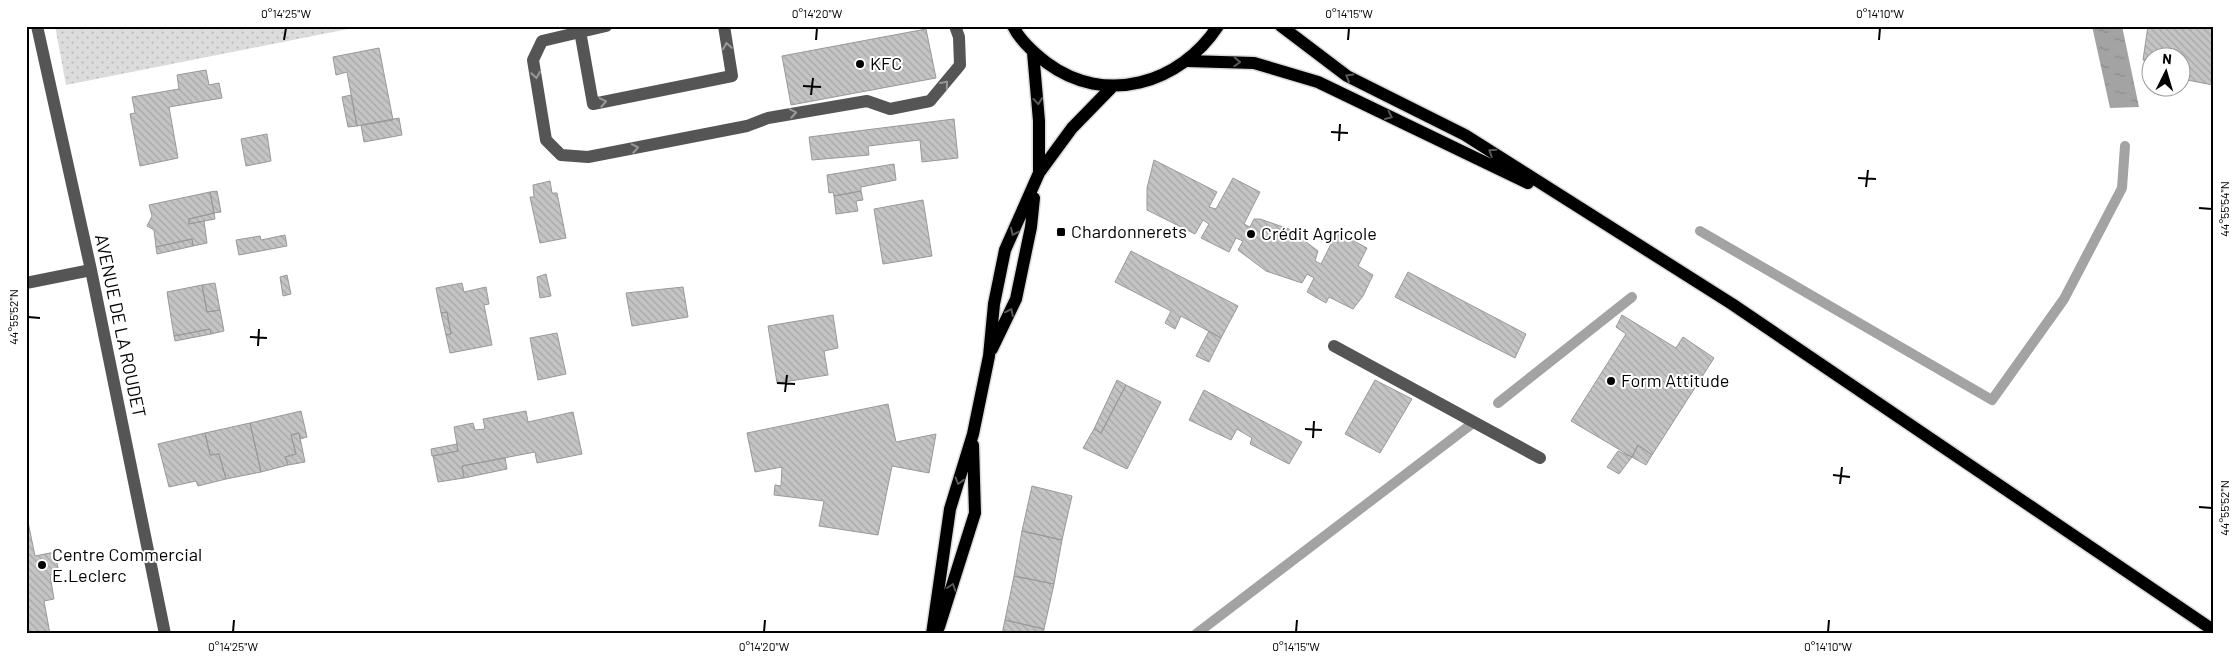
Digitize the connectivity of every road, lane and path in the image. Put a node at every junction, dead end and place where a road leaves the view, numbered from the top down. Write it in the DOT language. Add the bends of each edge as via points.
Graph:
graph roads {
  1 [pos="37,26"];
  2 [pos="606,26"];
  3 [pos="724,26"];
  4 [pos="955,26"];
  5 [pos="1013,26"];
  6 [pos="1218,26"];
  7 [pos="1281,26"];
  8 [pos="580,31"];
  9 [pos="1033,52"];
  10 [pos="1188,61"];
  11 [pos="1113,86"];
  12 [pos="1039,173"];
  13 [pos="1035,188"];
  14 [pos="1577,207"];
  15 [pos="91,270"];
  16 [pos="26,283"];
  17 [pos="1334,346"];
  18 [pos="989,356"];
  19 [pos="973,434"];
  20 [pos="1540,458"];
  21 [pos="2213,630"];
  22 [pos="166,634"];
  23 [pos="932,634"];
  24 [pos="937,634"];
  1 -- 15 [label="street, AVENUE DE LA ROUDET"];
  2 -- 8 [label="street"];
  8 -- 3 [label="street, one-way" via="593,104 732,76"];
  8 -- 4 [label="street, one-way" via="542,41 533,60 546,140 561,155 588,157 747,126 768,118 867,101 890,109 930,101 960,65 959,37"];
  5 -- 9 [label="main road"];
  6 -- 10 [label="main road" via="1207,43"];
  14 -- 7 [label="main road, one-way" via="1465,135 1347,76"];
  9 -- 11 [label="main road" via="1057,70 1075,78"];
  9 -- 12 [label="main road, one-way" via="1039,121"];
  10 -- 11 [label="main road" via="1140,83"];
  10 -- 14 [label="main road, one-way" via="1254,63 1318,82"];
  11 -- 12 [label="main road" via="1072,128"];
  12 -- 13 [label="main road"];
  18 -- 13 [label="main road, one-way" via="1016,299 1031,227"];
  13 -- 18 [label="main road, one-way" via="1006,250 994,304"];
  14 -- 21 [label="main road" via="1732,304"];
  15 -- 16 [label="street"];
  15 -- 22 [label="street, AVENUE DE LA ROUDET"];
  17 -- 20 [label="street"];
  18 -- 19 [label="main road"];
  19 -- 23 [label="main road, one-way" via="950,509"];
  24 -- 19 [label="main road, one-way" via="975,513"];
}
